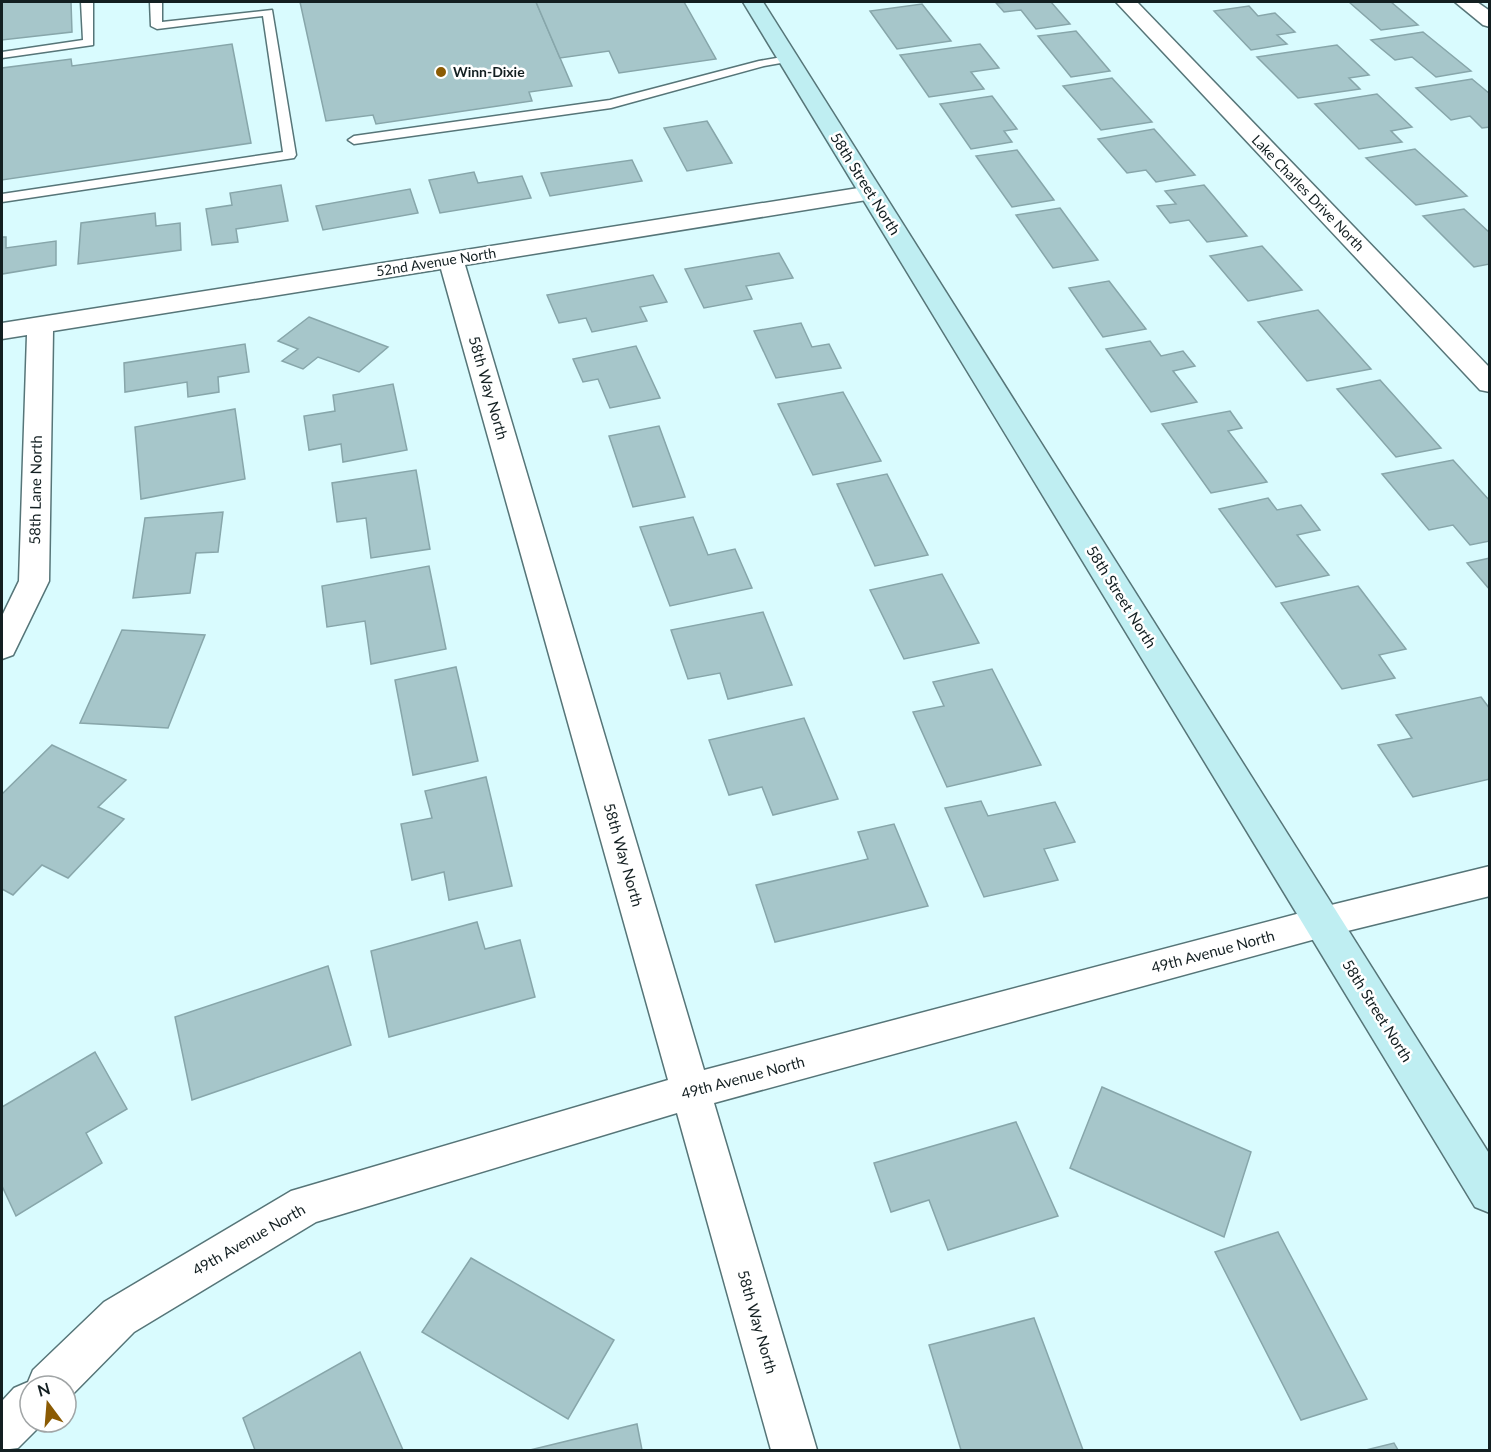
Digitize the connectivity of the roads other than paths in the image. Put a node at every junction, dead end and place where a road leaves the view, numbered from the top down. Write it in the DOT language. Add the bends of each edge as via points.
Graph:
graph roads {
  1 [pos="87,2"];
  2 [pos="156,2"];
  3 [pos="753,2"];
  4 [pos="1126,2"];
  5 [pos="1476,5"];
  6 [pos="1490,21"];
  7 [pos="2,55"];
  8 [pos="788,59"];
  9 [pos="354,140"];
  10 [pos="871,193"];
  11 [pos="2,198"];
  12 [pos="451,260"];
  13 [pos="40,325"];
  14 [pos="2,331"];
  15 [pos="1490,384"];
  16 [pos="2,647"];
  17 [pos="1490,881"];
  18 [pos="1323,922"];
  19 [pos="691,1091"];
  20 [pos="1490,1193"];
  21 [pos="61,1374"];
  22 [pos="18,1416"];
  23 [pos="2,1432"];
  24 [pos="794,1450"];
  1 -- 7 [label="lane" via="88,43"];
  2 -- 11 [label="lane" via="157,26 268,12 290,155"];
  3 -- 8 [label="street, 58th Street North"];
  4 -- 15 [label="street, Lake Charles Drive North"];
  5 -- 6 [label="street"];
  8 -- 9 [label="lane" via="611,104"];
  8 -- 10 [label="street, 58th Street North"];
  10 -- 12 [label="street, 52nd Avenue North"];
  10 -- 18 [label="street, 58th Street North"];
  12 -- 13 [label="street, 52nd Avenue North"];
  12 -- 19 [label="street, 58th Way North"];
  13 -- 14 [label="street, 52nd Avenue North"];
  13 -- 16 [label="street, 58th Lane North" via="34,581"];
  17 -- 18 [label="street, 49th Avenue North"];
  18 -- 19 [label="street, 49th Avenue North"];
  18 -- 20 [label="street, 58th Street North"];
  19 -- 21 [label="street, 49th Avenue North" via="306,1205 119,1317"];
  19 -- 24 [label="street, 58th Way North"];
  22 -- 23 [label="street"];
}
